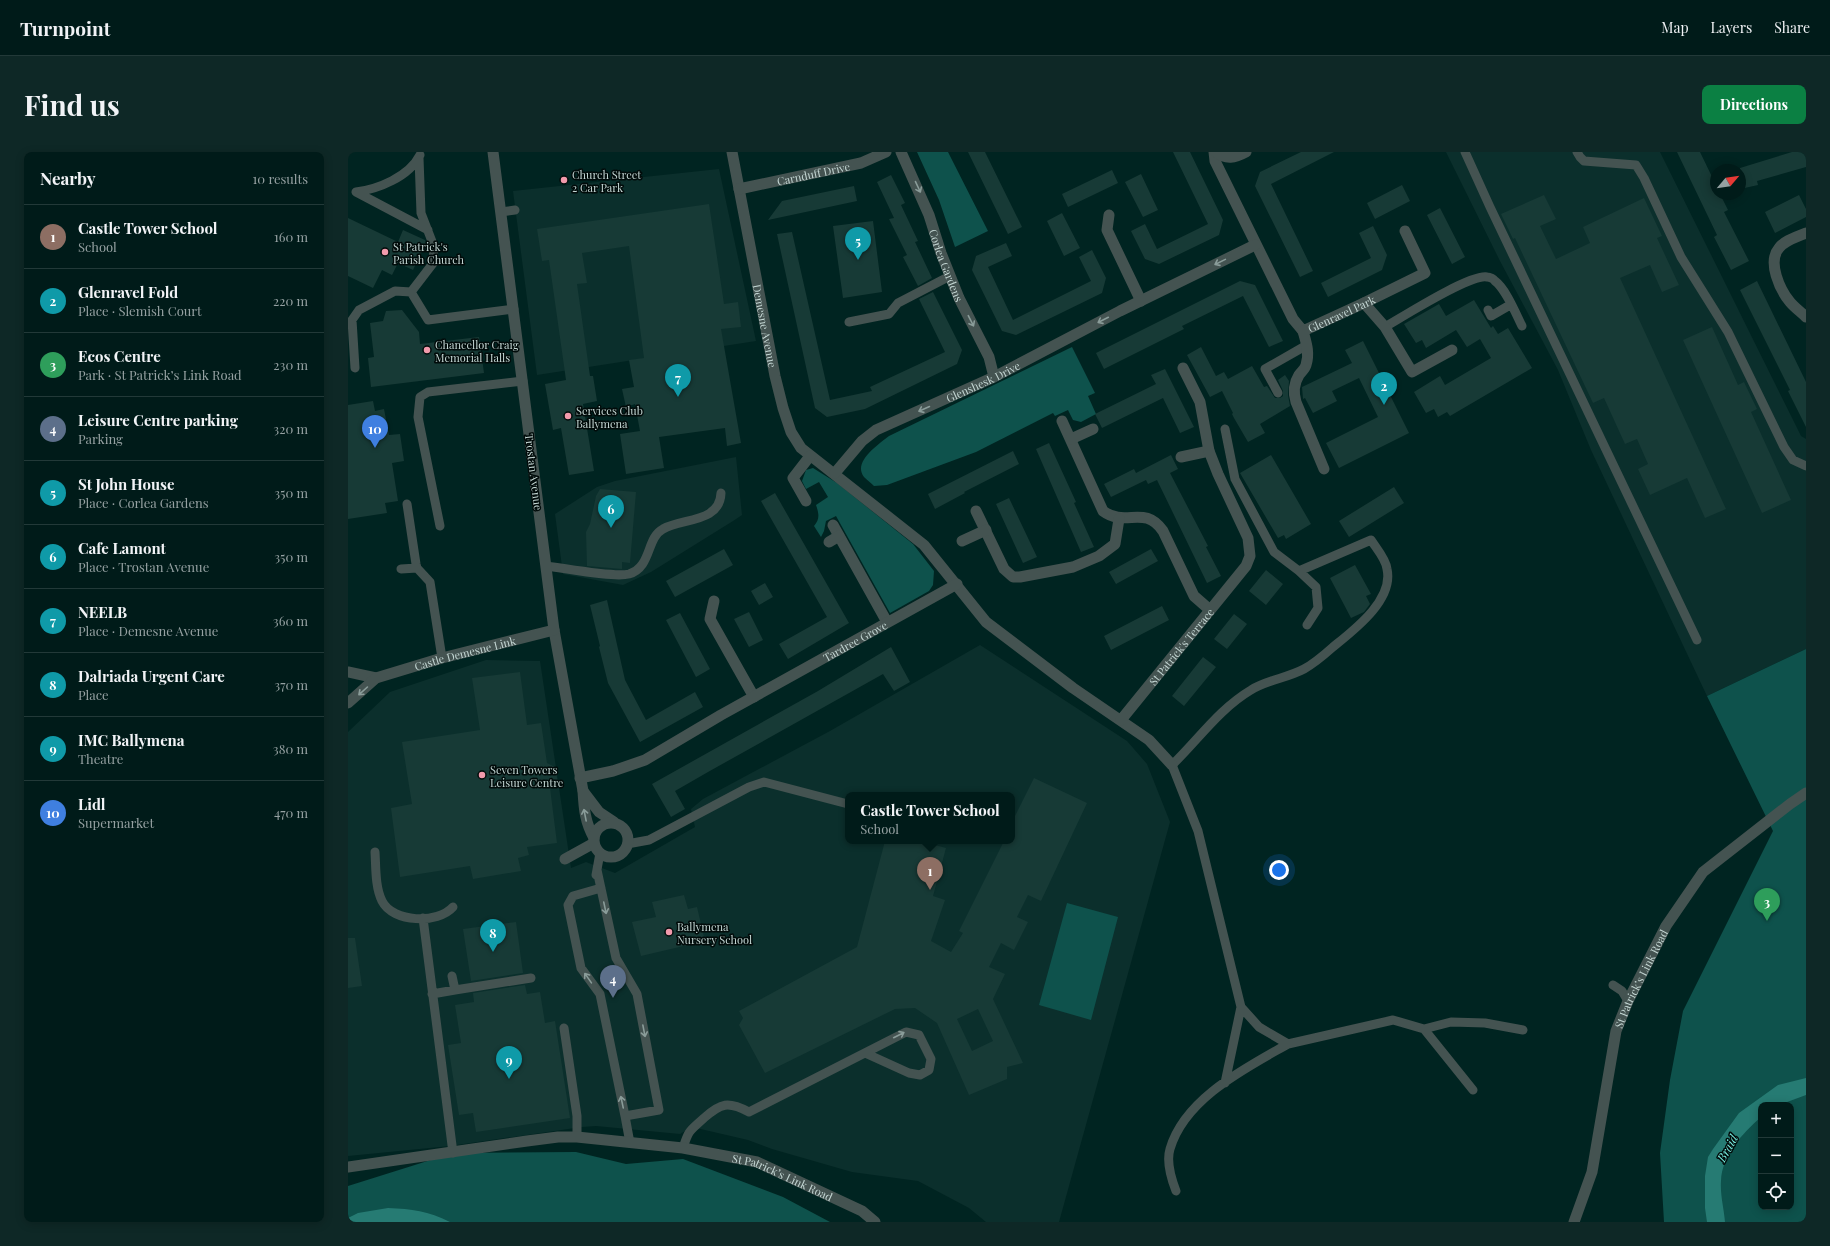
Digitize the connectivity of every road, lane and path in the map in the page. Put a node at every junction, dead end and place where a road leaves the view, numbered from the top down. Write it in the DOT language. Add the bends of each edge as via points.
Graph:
graph roads {
  1 [pos="493,152"];
  2 [pos="732,152"];
  3 [pos="886,152"];
  4 [pos="901,152"];
  5 [pos="1215,152"];
  6 [pos="1246,152"];
  7 [pos="1465,152"];
  8 [pos="1577,152"];
  9 [pos="420,155"];
  10 [pos="1231,158"];
  11 [pos="1225,182"];
  12 [pos="739,189"];
  13 [pos="515,210"];
  14 [pos="501,212"];
  15 [pos="1109,214"];
  16 [pos="428,230"];
  17 [pos="1405,231"];
  18 [pos="1806,233"];
  19 [pos="1255,245"];
  20 [pos="950,276"];
  21 [pos="411,292"];
  22 [pos="1141,301"];
  23 [pos="1364,303"];
  24 [pos="1510,305"];
  25 [pos="514,309"];
  26 [pos="1488,310"];
  27 [pos="1806,317"];
  28 [pos="849,322"];
  29 [pos="1522,326"];
  30 [pos="1386,327"];
  31 [pos="1303,331"];
  32 [pos="1307,345"];
  33 [pos="1452,350"];
  34 [pos="355,368"];
  35 [pos="1183,368"];
  36 [pos="994,377"];
  37 [pos="523,381"];
  38 [pos="1278,393"];
  39 [pos="1062,421"];
  40 [pos="1093,429"];
  41 [pos="1225,429"];
  42 [pos="1071,439"];
  43 [pos="1209,451"];
  44 [pos="810,456"];
  45 [pos="1181,457"];
  46 [pos="1806,466"];
  47 [pos="1324,469"];
  48 [pos="835,474"];
  49 [pos="721,493"];
  50 [pos="806,501"];
  51 [pos="407,504"];
  52 [pos="976,511"];
  53 [pos="1119,519"];
  54 [pos="833,525"];
  55 [pos="440,526"];
  56 [pos="986,530"];
  57 [pos="839,536"];
  58 [pos="962,541"];
  59 [pos="829,542"];
  60 [pos="546,566"];
  61 [pos="401,568"];
  62 [pos="417,568"];
  63 [pos="1299,571"];
  64 [pos="957,584"];
  65 [pos="714,601"];
  66 [pos="1210,610"];
  67 [pos="887,622"];
  68 [pos="1307,626"];
  69 [pos="554,630"];
  70 [pos="1697,640"];
  71 [pos="442,658"];
  72 [pos="348,672"];
  73 [pos="376,678"];
  74 [pos="754,697"];
  75 [pos="348,703"];
  76 [pos="1121,720"];
  77 [pos="1172,765"];
  78 [pos="580,778"];
  79 [pos="582,791"];
  80 [pos="1806,794"];
  81 [pos="845,803"];
  82 [pos="614,822"];
  83 [pos="627,844"];
  84 [pos="596,845"];
  85 [pos="375,852"];
  86 [pos="565,859"];
  87 [pos="597,889"];
  88 [pos="453,907"];
  89 [pos="423,918"];
  90 [pos="452,976"];
  91 [pos="531,978"];
  92 [pos="1613,985"];
  93 [pos="455,990"];
  94 [pos="432,994"];
  95 [pos="1628,1001"];
  96 [pos="1241,1007"];
  97 [pos="564,1028"];
  98 [pos="1424,1029"];
  99 [pos="1523,1030"];
  100 [pos="1288,1044"];
  101 [pos="865,1053"];
  102 [pos="1224,1083"];
  103 [pos="1473,1090"];
  104 [pos="625,1116"];
  105 [pos="577,1137"];
  106 [pos="630,1143"];
  107 [pos="683,1148"];
  108 [pos="453,1153"];
  109 [pos="348,1168"];
  110 [pos="1176,1191"];
  111 [pos="875,1222"];
  112 [pos="1574,1222"];
  1 -- 14 [label="street, Trostan Avenue"];
  2 -- 12 [label="street, Demesne Avenue"];
  3 -- 12 [label="street, Carnduff Drive" via="861,163"];
  4 -- 20 [label="street, Corlea Gardens, one-way" via="930,214"];
  5 -- 10 [label="street"];
  5 -- 11 [label="street, Glenravel Park" via="1215,161"];
  6 -- 10 [label="street"];
  7 -- 70 [label="lane"];
  8 -- 46 [label="lane" via="1584,161 1636,165 1681,257 1728,332 1782,442 1793,460"];
  9 -- 16 [label="lane" via="421,213"];
  9 -- 16 [label="lane" via="400,177 373,190 356,192"];
  10 -- 11 [label="street"];
  11 -- 19 [label="street, Glenravel Park"];
  12 -- 44 [label="street, Demesne Avenue" via="783,408 791,432 801,448"];
  13 -- 14 [label="lane"];
  14 -- 25 [label="street, Trostan Avenue"];
  15 -- 22 [label="street" via="1107,230"];
  16 -- 21 [label="lane" via="433,244 434,262"];
  17 -- 23 [label="street, Glenravel Park" via="1425,273"];
  18 -- 27 [label="street" via="1780,246 1774,260 1785,295"];
  19 -- 22 [label="street, Glenshesk Drive, one-way"];
  19 -- 31 [label="street, Glenravel Park" via="1292,319"];
  20 -- 28 [label="lane" via="898,303 889,314"];
  20 -- 36 [label="street, Corlea Gardens, one-way" via="989,357"];
  21 -- 25 [label="lane" via="428,320"];
  21 -- 34 [label="lane" via="395,291 359,310 352,320"];
  22 -- 36 [label="street, Glenshesk Drive, one-way"];
  23 -- 30 [label="street"];
  23 -- 31 [label="street, Glenravel Park"];
  24 -- 26 [label="lane" via="1491,316"];
  24 -- 29 [label="lane"];
  24 -- 30 [label="lane" via="1496,281 1488,276 1476,278 1438,296"];
  25 -- 37 [label="street, Trostan Avenue"];
  30 -- 33 [label="street" via="1412,372"];
  31 -- 32 [label="street"];
  32 -- 38 [label="lane" via="1265,369"];
  32 -- 47 [label="street" via="1306,364 1296,381 1294,393"];
  35 -- 43 [label="street" via="1200,402"];
  36 -- 48 [label="street, Glenshesk Drive, one-way" via="876,430 862,441"];
  37 -- 55 [label="lane" via="428,392 420,397 418,417"];
  37 -- 60 [label="street, Trostan Avenue"];
  39 -- 42 [label="street"];
  40 -- 42 [label="street"];
  41 -- 63 [label="lane" via="1235,479 1274,552"];
  42 -- 53 [label="street" via="1103,511"];
  43 -- 45 [label="street"];
  43 -- 66 [label="street" via="1251,550 1246,566"];
  44 -- 48 [label="street, Demesne Avenue"];
  44 -- 50 [label="street" via="793,478"];
  48 -- 64 [label="street, Demesne Avenue" via="924,545"];
  49 -- 60 [label="lane" via="720,503 709,514 659,532 646,559 631,573 618,575"];
  51 -- 62 [label="lane"];
  52 -- 56 [label="street"];
  53 -- 56 [label="street" via="1115,544 1099,556 1073,567 1020,577 1013,577 1004,569"];
  53 -- 66 [label="street, St Patrick's Terrace" via="1144,516 1157,522 1194,596"];
  54 -- 57 [label="street"];
  56 -- 58 [label="street"];
  57 -- 59 [label="street"];
  57 -- 67 [label="street"];
  60 -- 69 [label="street, Trostan Avenue"];
  61 -- 62 [label="lane"];
  62 -- 71 [label="lane" via="430,582"];
  63 -- 68 [label="lane" via="1316,587 1318,608"];
  63 -- 77 [label="lane" via="1371,540 1386,565 1388,577 1374,609 1355,629 1304,669 1262,684 1240,697 1216,717"];
  64 -- 67 [label="street, Tardree Grove"];
  64 -- 76 [label="street, Demesne Avenue" via="986,622 1073,688"];
  65 -- 74 [label="street" via="710,619"];
  66 -- 76 [label="street, St Patrick's Terrace"];
  67 -- 74 [label="street, Tardree Grove"];
  69 -- 71 [label="street, Castle Demesne Link"];
  69 -- 78 [label="street, Trostan Avenue"];
  71 -- 73 [label="street, Castle Demesne Link"];
  72 -- 73 [label="street, Castle Demesne Link"];
  73 -- 75 [label="street, Castle Demesne Link, one-way"];
  74 -- 78 [label="street, Tardree Grove" via="645,760 613,771"];
  76 -- 77 [label="street, Demesne Avenue" via="1149,740"];
  77 -- 96 [label="lane" via="1198,830"];
  78 -- 79 [label="street, Trostan Avenue"];
  79 -- 82 [label="street" via="599,812"];
  84 -- 79 [label="street, Trostan Avenue, one-way" via="587,827"];
  80 -- 95 [label="street, St Patrick’s Link Road" via="1703,872 1666,926"];
  81 -- 83 [label="lane" via="764,782 749,787 649,840"];
  82 -- 83 [label="street" via="627,833"];
  82 -- 84 [label="street" via="598,828"];
  83 -- 84 [label="street" via="616,856 605,856"];
  84 -- 86 [label="street"];
  84 -- 87 [label="lane"];
  85 -- 89 [label="lane" via="379,891 386,907 406,917"];
  104 -- 87 [label="lane, one-way" via="600,994 581,968 568,905 573,896"];
  87 -- 104 [label="lane, one-way" via="616,958 637,994 659,1110"];
  88 -- 89 [label="lane" via="442,916"];
  89 -- 94 [label="lane"];
  90 -- 93 [label="lane"];
  91 -- 93 [label="lane"];
  92 -- 95 [label="lane" via="1622,991"];
  93 -- 94 [label="lane"];
  94 -- 108 [label="lane"];
  95 -- 112 [label="street, St Patrick’s Link Road" via="1616,1031 1592,1172"];
  96 -- 100 [label="lane" via="1259,1027"];
  96 -- 102 [label="lane"];
  97 -- 105 [label="lane" via="577,1116"];
  98 -- 99 [label="lane" via="1451,1022 1484,1022"];
  98 -- 100 [label="lane" via="1393,1020"];
  98 -- 103 [label="lane"];
  100 -- 102 [label="lane"];
  101 -- 101 [label="lane, one-way" via="906,1032 919,1035 931,1060 929,1070 920,1076"];
  101 -- 107 [label="lane" via="749,1112 728,1105 712,1110 692,1127"];
  102 -- 110 [label="lane" via="1204,1099 1181,1124 1172,1143 1169,1174"];
  104 -- 106 [label="lane"];
  105 -- 106 [label="street, St Patrick’s Link Road"];
  105 -- 108 [label="street, St Patrick’s Link Road" via="558,1137"];
  106 -- 107 [label="street, St Patrick’s Link Road"];
  107 -- 111 [label="street, St Patrick’s Link Road" via="757,1162 862,1211"];
  108 -- 109 [label="street, St Patrick’s Link Road"];
}
